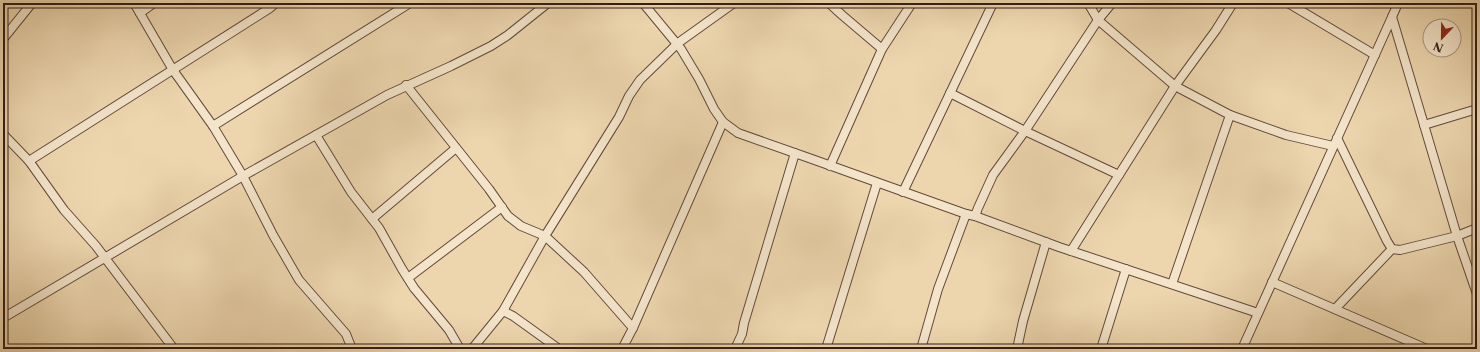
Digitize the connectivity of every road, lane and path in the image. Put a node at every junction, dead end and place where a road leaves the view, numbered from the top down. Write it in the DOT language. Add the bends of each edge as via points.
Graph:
graph roads {
  1 [pos="32,3"];
  2 [pos="134,3"];
  3 [pos="154,3"];
  4 [pos="276,3"];
  5 [pos="410,3"];
  6 [pos="548,3"];
  7 [pos="643,3"];
  8 [pos="734,3"];
  9 [pos="829,3"];
  10 [pos="912,3"];
  11 [pos="993,3"];
  12 [pos="1088,3"];
  13 [pos="1112,3"];
  14 [pos="1233,3"];
  15 [pos="1288,3"];
  16 [pos="1398,3"];
  17 [pos="140,13"];
  18 [pos="1392,17"];
  19 [pos="1098,20"];
  20 [pos="3,38"];
  21 [pos="678,43"];
  22 [pos="882,49"];
  23 [pos="1375,55"];
  24 [pos="174,70"];
  25 [pos="406,86"];
  26 [pos="1175,86"];
  27 [pos="950,93"];
  28 [pos="1477,109"];
  29 [pos="1230,115"];
  30 [pos="723,122"];
  31 [pos="1424,125"];
  32 [pos="213,126"];
  33 [pos="1025,131"];
  34 [pos="3,134"];
  35 [pos="316,135"];
  36 [pos="1337,138"];
  37 [pos="1334,146"];
  38 [pos="456,148"];
  39 [pos="796,153"];
  40 [pos="29,161"];
  41 [pos="830,166"];
  42 [pos="1119,175"];
  43 [pos="243,176"];
  44 [pos="877,182"];
  45 [pos="903,192"];
  46 [pos="502,207"];
  47 [pos="966,214"];
  48 [pos="975,216"];
  49 [pos="372,219"];
  50 [pos="1477,228"];
  51 [pos="545,236"];
  52 [pos="1457,236"];
  53 [pos="1046,242"];
  54 [pos="1392,249"];
  55 [pos="1072,251"];
  56 [pos="105,258"];
  57 [pos="1126,269"];
  58 [pos="408,278"];
  59 [pos="1272,282"];
  60 [pos="1172,284"];
  61 [pos="1477,294"];
  62 [pos="1335,309"];
  63 [pos="503,311"];
  64 [pos="1258,313"];
  65 [pos="3,318"];
  66 [pos="633,328"];
  67 [pos="174,349"];
  68 [pos="352,349"];
  69 [pos="460,349"];
  70 [pos="472,349"];
  71 [pos="559,349"];
  72 [pos="622,349"];
  73 [pos="735,349"];
  74 [pos="826,349"];
  75 [pos="921,349"];
  76 [pos="1017,349"];
  77 [pos="1101,349"];
  78 [pos="1242,349"];
  79 [pos="1427,349"];
  1 -- 20 [label="street"];
  2 -- 17 [label="street"];
  3 -- 17 [label="street"];
  4 -- 24 [label="street"];
  5 -- 32 [label="street"];
  6 -- 25 [label="street" via="491,46"];
  7 -- 21 [label="street"];
  8 -- 21 [label="street"];
  9 -- 22 [label="street"];
  10 -- 22 [label="street"];
  11 -- 27 [label="street"];
  12 -- 19 [label="street"];
  13 -- 19 [label="street"];
  14 -- 26 [label="street"];
  15 -- 23 [label="street"];
  16 -- 18 [label="street"];
  17 -- 24 [label="street"];
  18 -- 23 [label="street"];
  18 -- 31 [label="street"];
  19 -- 26 [label="street"];
  19 -- 33 [label="street"];
  21 -- 30 [label="street"];
  21 -- 51 [label="street" via="640,80"];
  22 -- 41 [label="street"];
  23 -- 36 [label="street"];
  24 -- 32 [label="street"];
  24 -- 40 [label="street"];
  25 -- 35 [label="street"];
  25 -- 38 [label="street"];
  26 -- 29 [label="street"];
  26 -- 42 [label="street"];
  27 -- 33 [label="street"];
  27 -- 45 [label="street"];
  28 -- 31 [label="street"];
  29 -- 37 [label="street" via="1286,135"];
  29 -- 60 [label="street"];
  30 -- 39 [label="street" via="738,134"];
  30 -- 66 [label="street"];
  31 -- 52 [label="street"];
  32 -- 43 [label="street"];
  33 -- 42 [label="street"];
  33 -- 48 [label="street" via="993,175"];
  34 -- 40 [label="street"];
  35 -- 43 [label="street"];
  35 -- 49 [label="street" via="351,192"];
  36 -- 37 [label="street"];
  36 -- 54 [label="street"];
  37 -- 59 [label="street"];
  38 -- 46 [label="street"];
  38 -- 49 [label="street"];
  39 -- 41 [label="street"];
  39 -- 73 [label="street" via="742,334"];
  40 -- 56 [label="street" via="64,210"];
  41 -- 44 [label="street"];
  42 -- 55 [label="street"];
  43 -- 56 [label="street"];
  43 -- 68 [label="street" via="273,235 300,280 346,334"];
  44 -- 45 [label="street"];
  44 -- 74 [label="street"];
  45 -- 47 [label="street"];
  46 -- 51 [label="street" via="508,216 521,226"];
  46 -- 58 [label="street"];
  47 -- 48 [label="street"];
  47 -- 75 [label="street" via="938,289"];
  48 -- 53 [label="street"];
  49 -- 58 [label="street"];
  50 -- 52 [label="street"];
  51 -- 63 [label="street"];
  51 -- 66 [label="street" via="584,272"];
  52 -- 54 [label="street" via="1400,250"];
  52 -- 61 [label="street"];
  53 -- 55 [label="street"];
  53 -- 76 [label="street"];
  54 -- 62 [label="street"];
  55 -- 57 [label="street"];
  56 -- 65 [label="street"];
  56 -- 67 [label="street"];
  57 -- 60 [label="street"];
  57 -- 77 [label="street"];
  58 -- 69 [label="street" via="449,330"];
  59 -- 62 [label="street"];
  59 -- 64 [label="street"];
  60 -- 64 [label="street"];
  62 -- 79 [label="street"];
  63 -- 70 [label="street"];
  63 -- 71 [label="street"];
  64 -- 78 [label="street"];
  66 -- 72 [label="street"];
}
